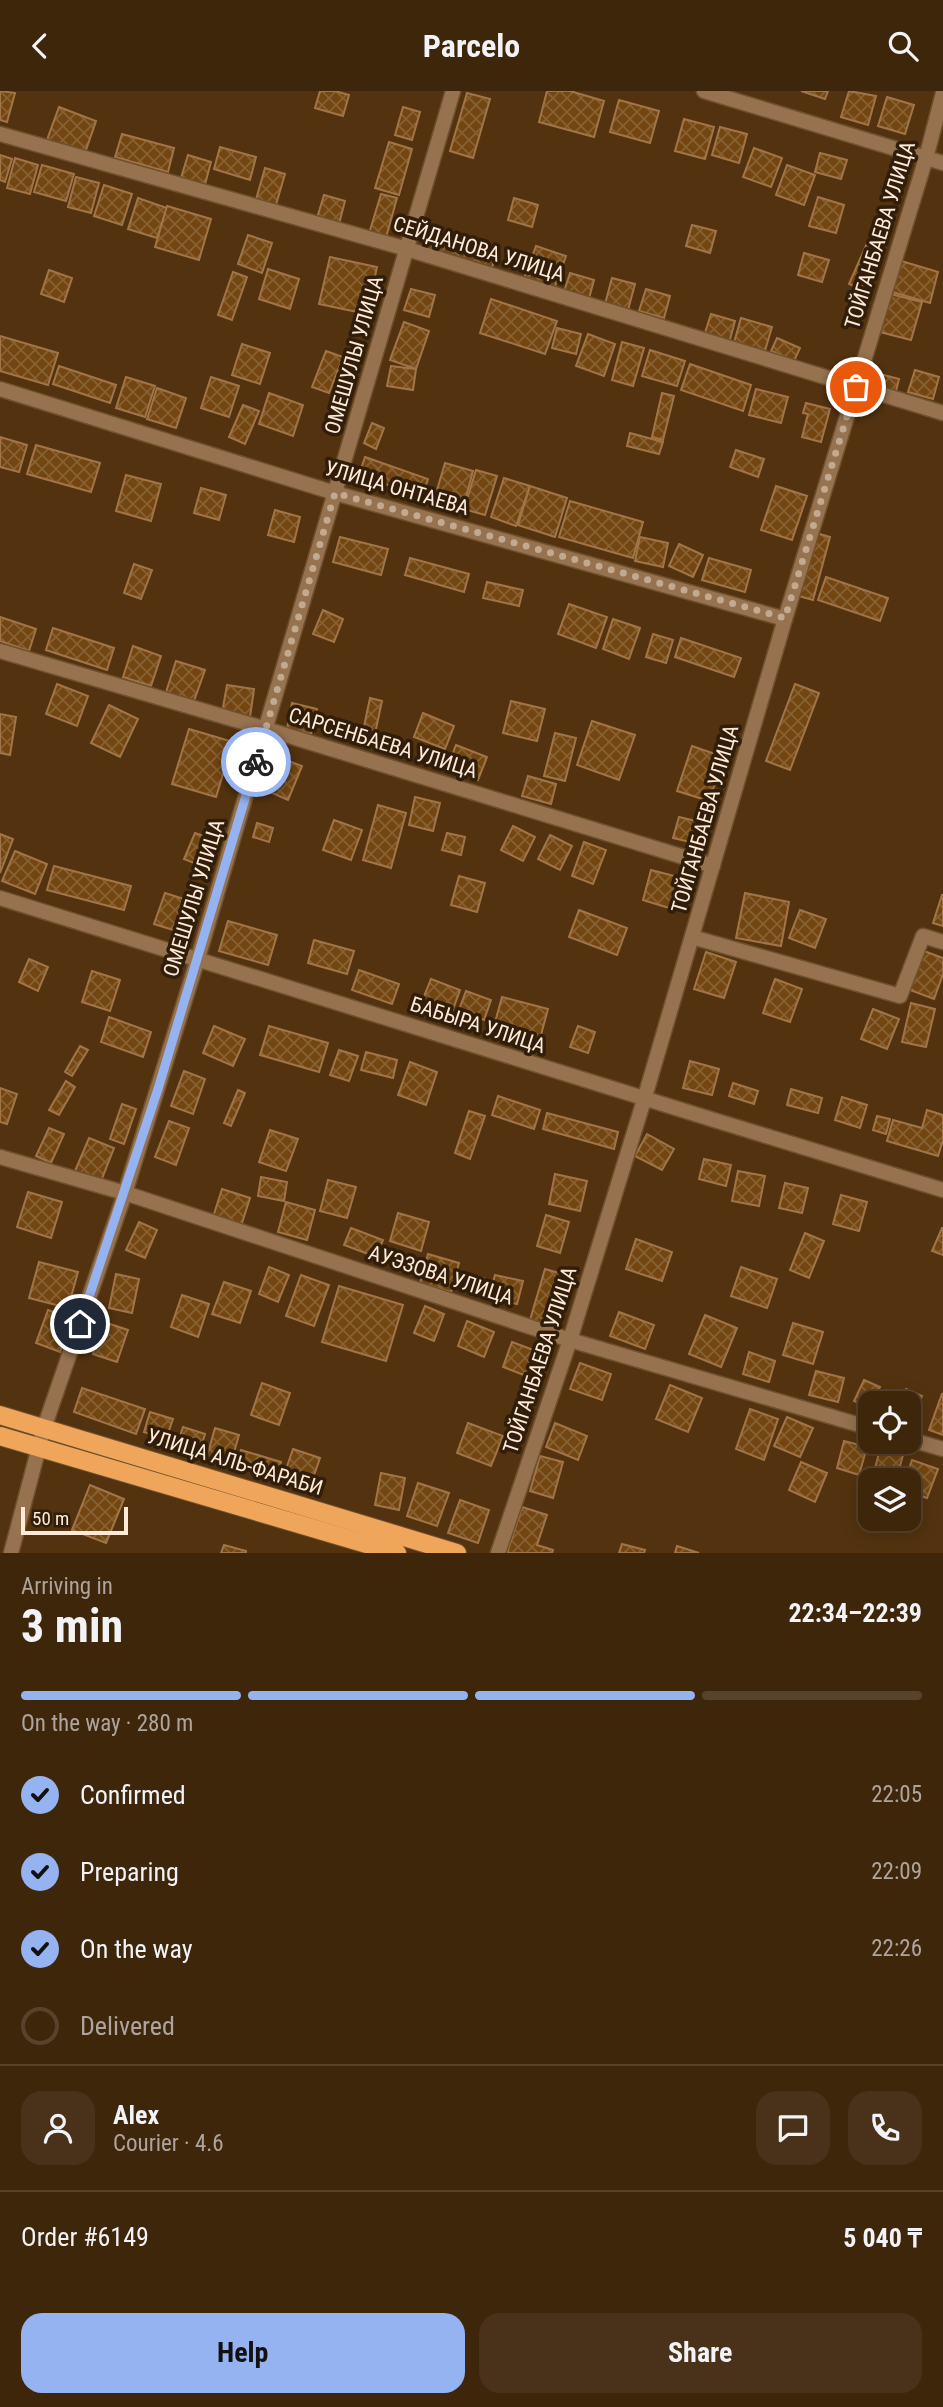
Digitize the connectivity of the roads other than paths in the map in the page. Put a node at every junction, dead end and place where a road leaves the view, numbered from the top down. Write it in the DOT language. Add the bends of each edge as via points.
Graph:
graph roads {
  1 [pos="453,91"];
  2 [pos="704,91"];
  3 [pos="943,93"];
  4 [pos="0,134"];
  5 [pos="926,158"];
  6 [pos="943,163"];
  7 [pos="407,249"];
  8 [pos="856,387"];
  9 [pos="0,389"];
  10 [pos="943,413"];
  11 [pos="335,493"];
  12 [pos="785,618"];
  13 [pos="0,651"];
  14 [pos="266,729"];
  15 [pos="713,866"];
  16 [pos="0,898"];
  17 [pos="692,936"];
  18 [pos="943,941"];
  19 [pos="198,958"];
  20 [pos="644,1100"];
  21 [pos="0,1157"];
  22 [pos="943,1190"];
  23 [pos="125,1193"];
  24 [pos="570,1340"];
  25 [pos="0,1415"];
  26 [pos="858,1424"];
  27 [pos="44,1429"];
  28 [pos="0,1436"];
  29 [pos="921,1443"];
  30 [pos="40,1448"];
  31 [pos="943,1449"];
  32 [pos="11,1553"];
  33 [pos="397,1553"];
  34 [pos="457,1553"];
  35 [pos="498,1553"];
  1 -- 7 [label="street, ОМЕШУЛЫ УЛИЦА"];
  2 -- 5 [label="street"];
  3 -- 5 [label="street, ТОЙГАНБАЕВА УЛИЦА"];
  4 -- 7 [label="street, СЕЙДАНОВА УЛИЦА"];
  5 -- 6 [label="street"];
  5 -- 8 [label="street, ТОЙГАНБАЕВА УЛИЦА"];
  7 -- 8 [label="street, СЕЙДАНОВА УЛИЦА"];
  7 -- 11 [label="street, ОМЕШУЛЫ УЛИЦА"];
  8 -- 10 [label="street, СЕЙДАНОВА УЛИЦА"];
  8 -- 12 [label="street, ТОЙГАНБАЕВА УЛИЦА"];
  9 -- 11 [label="street, УЛИЦА ОНТАЕВА"];
  11 -- 12 [label="street, УЛИЦА ОНТАЕВА"];
  11 -- 14 [label="street, ОМЕШУЛЫ УЛИЦА"];
  12 -- 15 [label="street, ТОЙГАНБАЕВА УЛИЦА"];
  13 -- 14 [label="street, САРСЕНБАЕВА УЛИЦА"];
  14 -- 15 [label="street, САРСЕНБАЕВА УЛИЦА"];
  14 -- 19 [label="street, ОМЕШУЛЫ УЛИЦА"];
  15 -- 17 [label="street, ТОЙГАНБАЕВА УЛИЦА"];
  16 -- 19 [label="street, БАБЫРА УЛИЦА"];
  17 -- 18 [label="street" via="900,996 923,936"];
  17 -- 20 [label="street, ТОЙГАНБАЕВА УЛИЦА"];
  19 -- 20 [label="street, БАБЫРА УЛИЦА"];
  19 -- 23 [label="street, ОМЕШУЛЫ УЛИЦА"];
  20 -- 22 [label="street, БАБЫРА УЛИЦА"];
  20 -- 24 [label="street, ТОЙГАНБАЕВА УЛИЦА"];
  21 -- 23 [label="street, АУЭЗОВА УЛИЦА"];
  23 -- 24 [label="street, АУЭЗОВА УЛИЦА"];
  23 -- 27 [label="street, ОМЕШУЛЫ УЛИЦА"];
  24 -- 26 [label="street, АУЭЗОВА УЛИЦА"];
  24 -- 35 [label="street, ТОЙГАНБАЕВА УЛИЦА"];
  25 -- 27 [label="main road, УЛИЦА АЛЬ-ФАРАБИ"];
  27 -- 30 [label="street, ОМЕШУЛЫ УЛИЦА"];
  27 -- 34 [label="main road, УЛИЦА АЛЬ-ФАРАБИ"];
  28 -- 30 [label="main road, УЛИЦА АЛЬ-ФАРАБИ"];
  29 -- 31 [label="street"];
  30 -- 32 [label="street, ОМЕШУЛЫ УЛИЦА"];
  30 -- 33 [label="main road, УЛИЦА АЛЬ-ФАРАБИ"];
}
